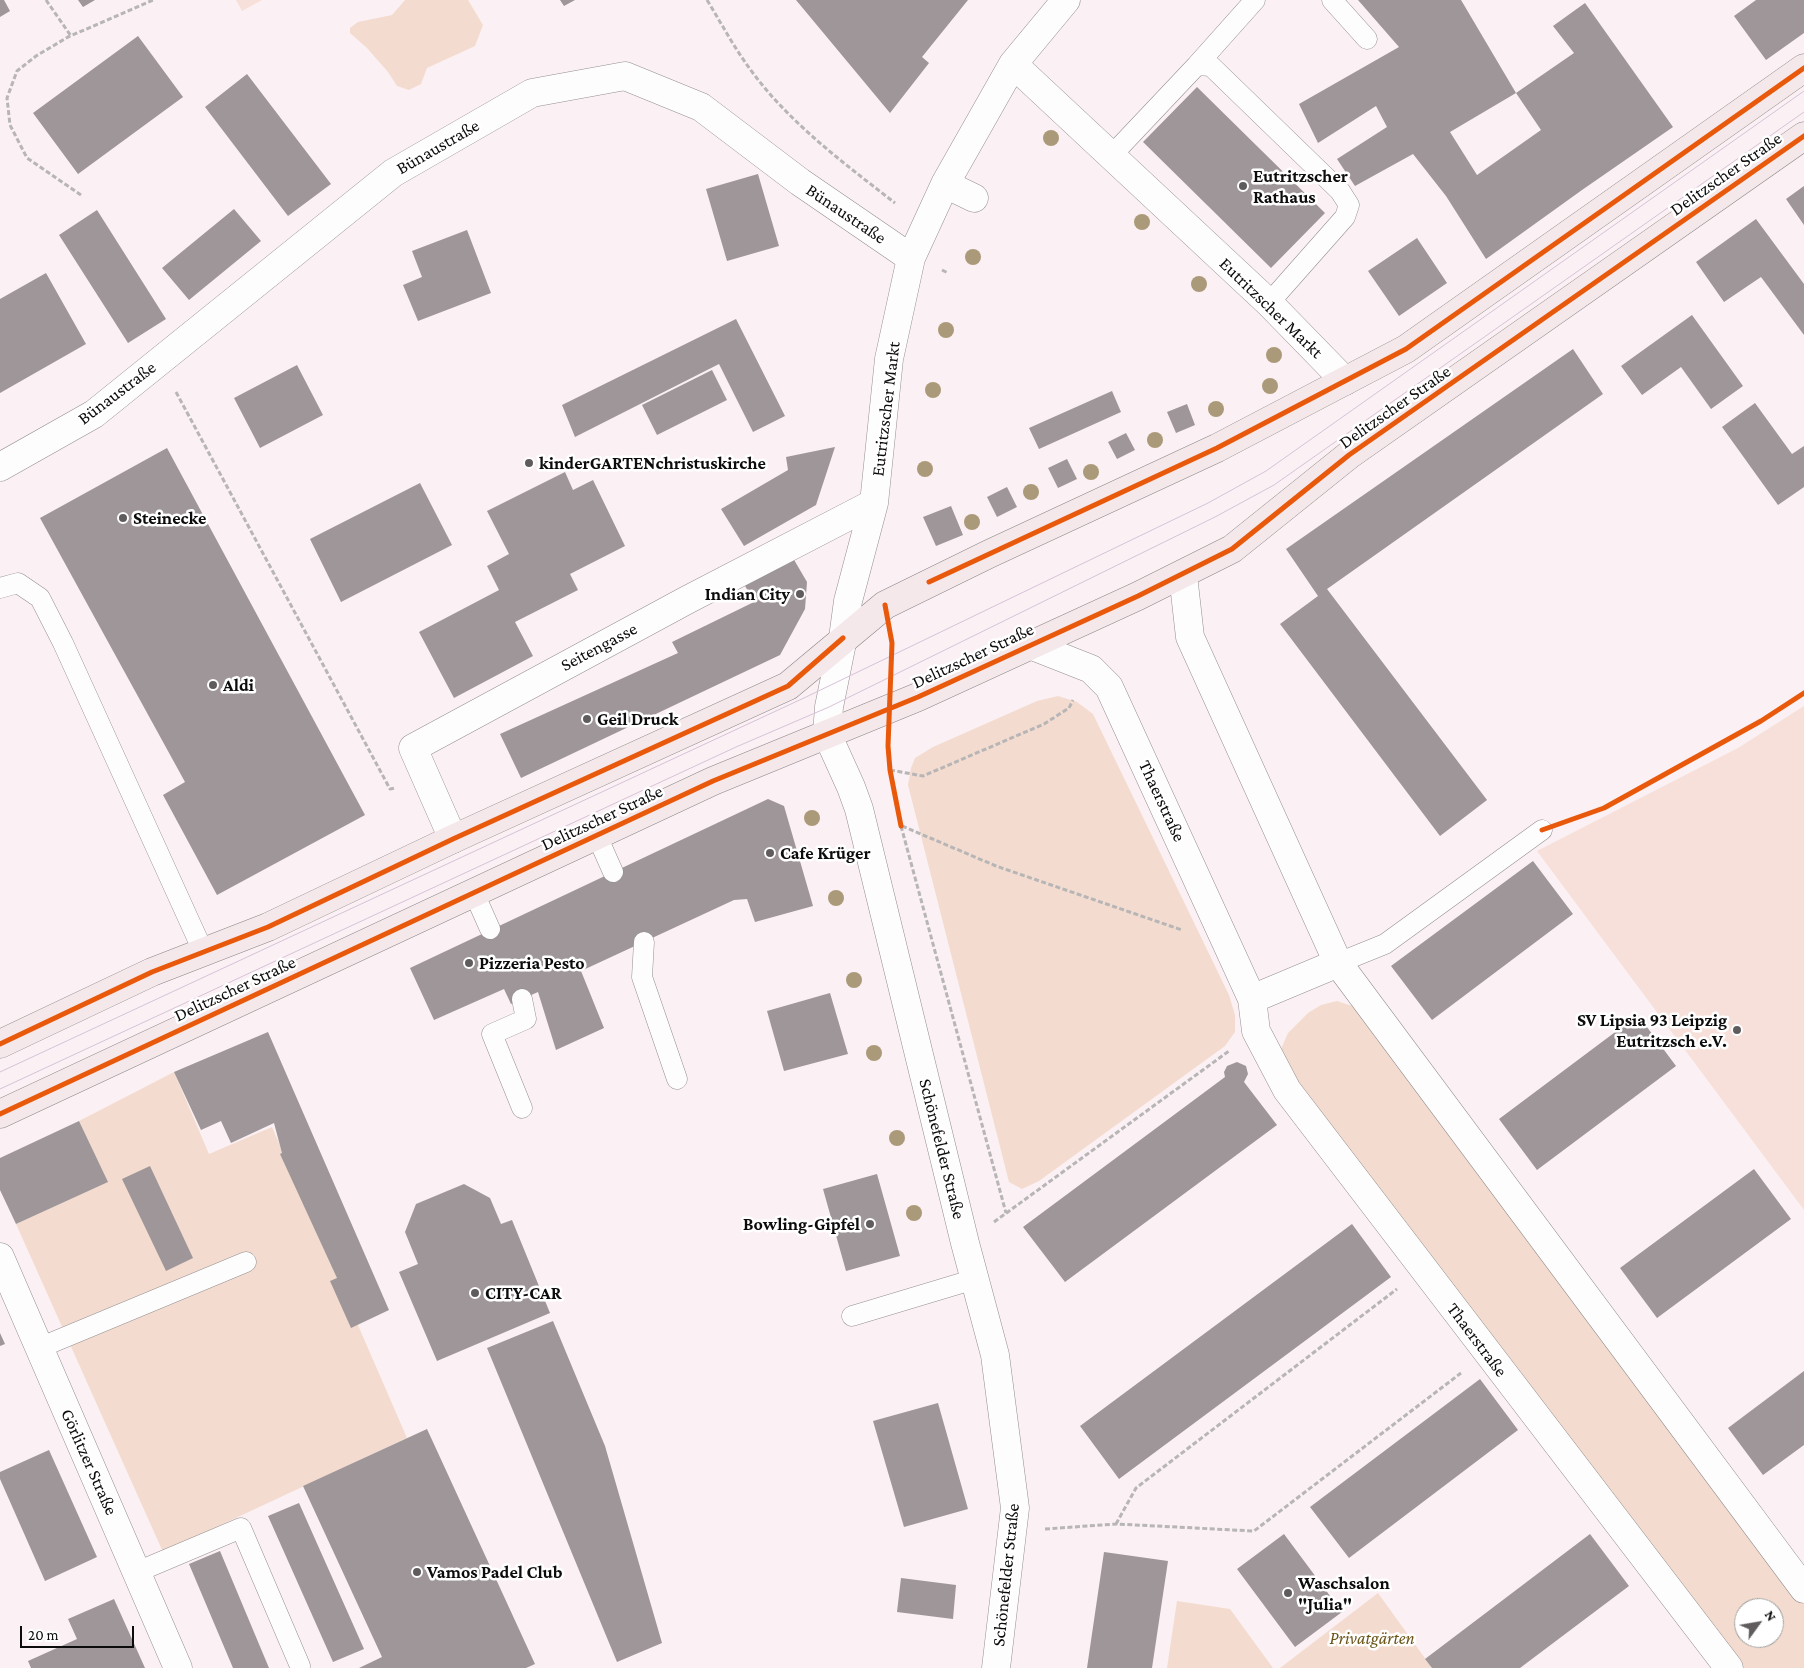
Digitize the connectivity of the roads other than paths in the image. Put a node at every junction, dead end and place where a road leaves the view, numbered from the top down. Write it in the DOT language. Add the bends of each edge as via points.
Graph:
graph roads {
  1 [pos="1066,0"];
  2 [pos="1255,0"];
  3 [pos="1332,0"];
  4 [pos="1367,39"];
  5 [pos="1013,64"];
  6 [pos="1197,65"];
  7 [pos="1804,68"];
  8 [pos="1804,136"];
  9 [pos="1111,156"];
  10 [pos="945,184"];
  11 [pos="974,198"];
  12 [pos="911,258"];
  13 [pos="1269,303"];
  14 [pos="1345,381"];
  15 [pos="0,467"];
  16 [pos="874,503"];
  17 [pos="1183,575"];
  18 [pos="0,588"];
  19 [pos="843,638"];
  20 [pos="1030,645"];
  21 [pos="827,734"];
  22 [pos="1542,830"];
  23 [pos="597,836"];
  24 [pos="453,839"];
  25 [pos="613,872"];
  26 [pos="474,893"];
  27 [pos="490,929"];
  28 [pos="644,942"];
  29 [pos="203,951"];
  30 [pos="1338,963"];
  31 [pos="522,999"];
  32 [pos="1252,999"];
  33 [pos="0,1044"];
  34 [pos="677,1079"];
  35 [pos="522,1108"];
  36 [pos="0,1114"];
  37 [pos="0,1257"];
  38 [pos="246,1262"];
  39 [pos="975,1278"];
  40 [pos="852,1316"];
  41 [pos="39,1348"];
  42 [pos="137,1572"];
  43 [pos="1804,1589"];
  44 [pos="300,1666"];
  45 [pos="178,1668"];
  46 [pos="996,1668"];
  47 [pos="1728,1668"];
  1 -- 5 [label="street"];
  2 -- 6 [label="lane"];
  3 -- 4 [label="lane"];
  5 -- 9 [label="street, Eutritzscher Markt"];
  5 -- 10 [label="street, Eutritzscher Markt"];
  6 -- 9 [label="lane"];
  6 -- 13 [label="lane" via="1211,66 1340,191 1349,205 1345,218"];
  7 -- 14 [label="main road" via="1406,349"];
  8 -- 17 [label="main road, Delitzscher Straße" via="1349,456 1232,549"];
  9 -- 13 [label="street, Eutritzscher Markt" via="1190,242"];
  10 -- 11 [label="street"];
  10 -- 12 [label="street, Eutritzscher Markt"];
  12 -- 15 [label="street, Bünaustraße" via="800,182 701,106 625,76 532,93 392,173 94,414"];
  12 -- 16 [label="street, Eutritzscher Markt" via="889,359"];
  13 -- 14 [label="street, Eutritzscher Markt"];
  14 -- 19 [label="main road" via="1267,424 929,582 885,605"];
  16 -- 19 [label="street, Eutritzscher Markt" via="848,601"];
  16 -- 24 [label="street, Seitengasse" via="686,600 413,748"];
  17 -- 20 [label="main road, Delitzscher Straße"];
  17 -- 30 [label="street" via="1190,637"];
  18 -- 29 [label="lane" via="18,583 40,598"];
  19 -- 21 [label="street, Schönefelder Straße"];
  19 -- 24 [label="main road" via="788,686"];
  20 -- 21 [label="main road, Delitzscher Straße" via="904,703"];
  20 -- 32 [label="street, Thaerstraße" via="1091,669 1109,687"];
  21 -- 23 [label="main road, Delitzscher Straße" via="713,781"];
  21 -- 39 [label="street, Schönefelder Straße" via="859,809"];
  22 -- 30 [label="lane" via="1385,944"];
  23 -- 25 [label="lane"];
  23 -- 26 [label="main road, Delitzscher Straße"];
  24 -- 29 [label="main road" via="268,926"];
  26 -- 27 [label="lane"];
  26 -- 36 [label="main road, Delitzscher Straße"];
  28 -- 34 [label="lane" via="642,977"];
  29 -- 33 [label="main road"];
  30 -- 32 [label="street"];
  30 -- 43 [label="street"];
  31 -- 35 [label="lane" via="526,1019 492,1034"];
  32 -- 47 [label="street, Thaerstraße" via="1256,1031 1287,1090"];
  37 -- 41 [label="street, Görlitzer Straße"];
  38 -- 41 [label="lane"];
  39 -- 40 [label="lane"];
  39 -- 46 [label="street, Schönefelder Straße" via="995,1355 1015,1508"];
  41 -- 42 [label="street, Görlitzer Straße"];
  42 -- 44 [label="lane" via="241,1528"];
  42 -- 45 [label="street, Görlitzer Straße"];
}
